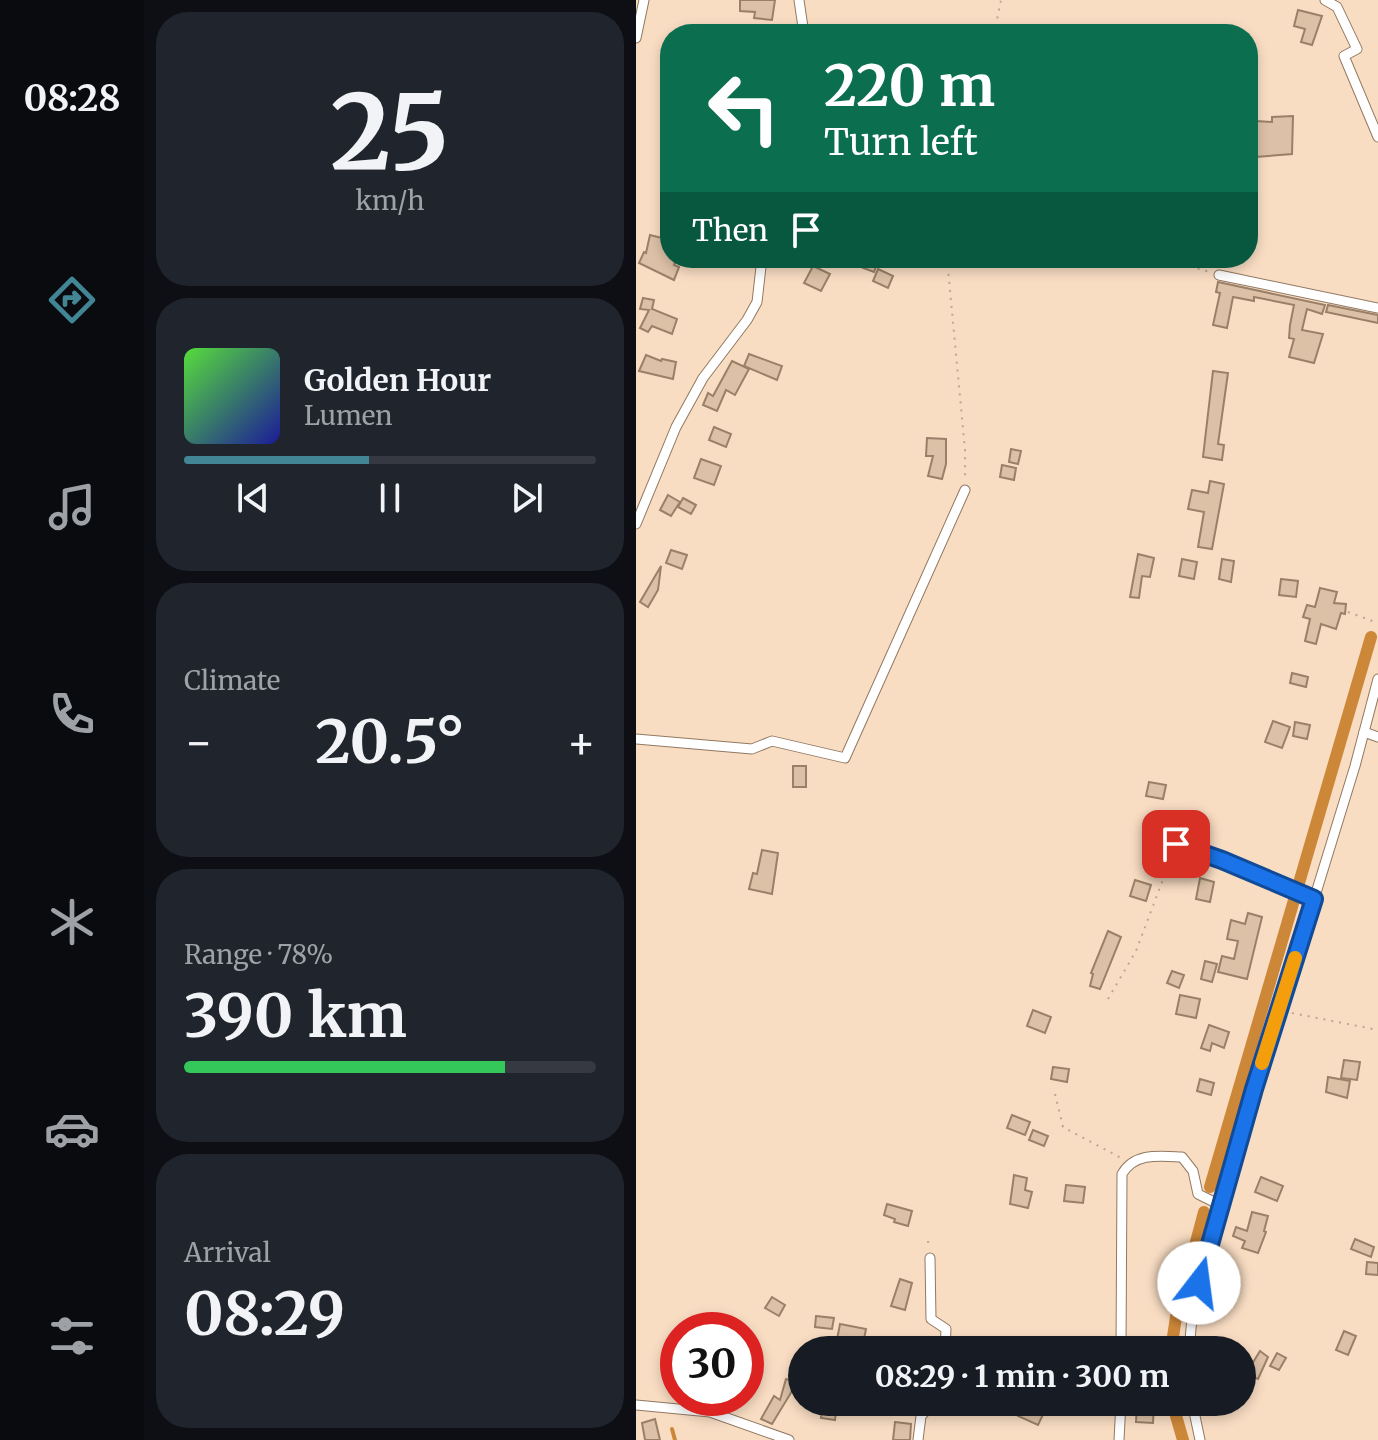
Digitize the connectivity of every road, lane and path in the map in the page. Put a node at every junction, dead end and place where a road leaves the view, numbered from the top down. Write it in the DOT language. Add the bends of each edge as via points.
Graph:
graph roads {
  1 [pos="644,0"];
  2 [pos="799,0"];
  3 [pos="1001,0"];
  4 [pos="1325,0"];
  5 [pos="803,24"];
  6 [pos="996,24"];
  7 [pos="636,38"];
  8 [pos="1378,137"];
  9 [pos="761,268"];
  10 [pos="948,268"];
  11 [pos="1194,268"];
  12 [pos="1219,275"];
  13 [pos="1378,308"];
  14 [pos="965,490"];
  15 [pos="636,524"];
  16 [pos="1348,612"];
  17 [pos="1378,623"];
  18 [pos="1378,679"];
  19 [pos="1364,732"];
  20 [pos="1378,737"];
  21 [pos="636,739"];
  22 [pos="1176,844"];
  23 [pos="1314,899"];
  24 [pos="1108,999"];
  25 [pos="1279,1011"];
  26 [pos="1378,1030"];
  27 [pos="1055,1094"];
  28 [pos="1128,1164"];
  29 [pos="1220,1205"];
  30 [pos="930,1258"];
  31 [pos="946,1336"];
  32 [pos="1121,1336"];
  33 [pos="1190,1336"];
  34 [pos="636,1405"];
  35 [pos="921,1416"];
  36 [pos="1120,1416"];
  37 [pos="1195,1416"];
  38 [pos="789,1440"];
  39 [pos="918,1440"];
  40 [pos="1119,1440"];
  41 [pos="1200,1440"];
  1 -- 7 [label="street"];
  2 -- 5 [label="street"];
  3 -- 6 [label="path"];
  4 -- 8 [label="street" via="1337,7 1357,49 1344,56"];
  9 -- 15 [label="street" via="757,302 676,427"];
  10 -- 14 [label="path"];
  11 -- 12 [label="path"];
  12 -- 13 [label="street"];
  14 -- 21 [label="street" via="845,758 772,741 752,749"];
  16 -- 17 [label="path"];
  18 -- 19 [label="street"];
  19 -- 20 [label="street"];
  19 -- 23 [label="street"];
  22 -- 23 [label="street"];
  22 -- 24 [label="path" via="1136,951"];
  23 -- 25 [label="street"];
  25 -- 26 [label="path"];
  25 -- 29 [label="street"];
  27 -- 28 [label="path" via="1063,1127"];
  28 -- 29 [label="street" via="1151,1155 1182,1157 1193,1171 1198,1194"];
  28 -- 32 [label="street" via="1122,1174"];
  29 -- 33 [label="street"];
  30 -- 31 [label="street" via="931,1319 946,1329"];
  34 -- 38 [label="street" via="710,1412"];
  35 -- 39 [label="street"];
  36 -- 40 [label="street"];
  37 -- 41 [label="street"];
}
